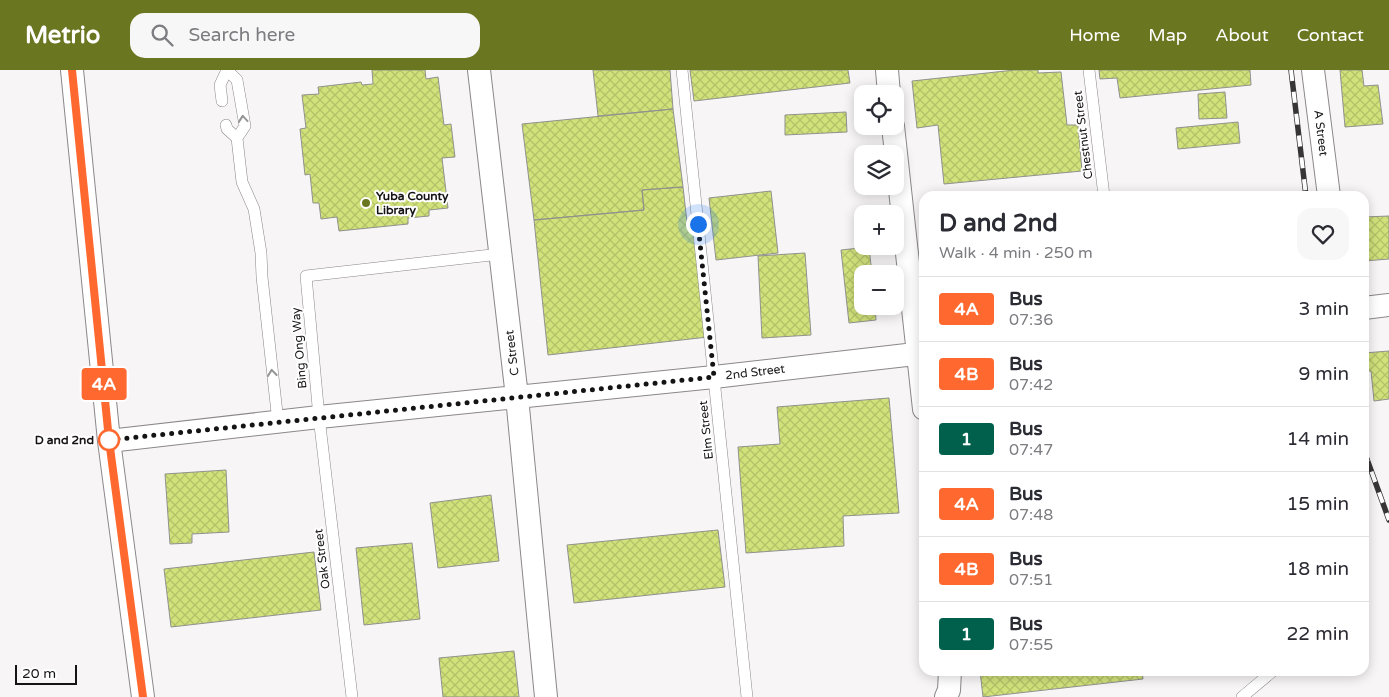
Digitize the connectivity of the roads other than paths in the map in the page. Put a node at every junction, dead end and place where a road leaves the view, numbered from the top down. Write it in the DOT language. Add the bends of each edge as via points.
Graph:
graph roads {
  1 [pos="72,70"];
  2 [pos="479,70"];
  3 [pos="682,70"];
  4 [pos="887,70"];
  5 [pos="1089,70"];
  6 [pos="1313,70"];
  7 [pos="888,85"];
  8 [pos="222,101"];
  9 [pos="226,125"];
  10 [pos="894,135"];
  11 [pos="237,138"];
  12 [pos="1103,191"];
  13 [pos="1328,191"];
  14 [pos="500,254"];
  15 [pos="1389,305"];
  16 [pos="1369,307"];
  17 [pos="919,338"];
  18 [pos="919,354"];
  19 [pos="714,377"];
  20 [pos="517,397"];
  21 [pos="319,417"];
  22 [pos="278,422"];
  23 [pos="109,440"];
  24 [pos="950,676"];
  25 [pos="1267,676"];
  26 [pos="143,697"];
  27 [pos="352,697"];
  28 [pos="546,697"];
  29 [pos="748,697"];
  30 [pos="946,697"];
  31 [pos="1242,697"];
  1 -- 23 [label="street"];
  2 -- 14 [label="street, C Street"];
  3 -- 19 [label="lane, Elm Street"];
  4 -- 7 [label="street"];
  5 -- 12 [label="lane, Chestnut Street"];
  6 -- 13 [label="street, A Street"];
  11 -- 8 [label="lane, one-way" via="245,126 237,80 227,70 220,84"];
  9 -- 11 [label="lane"];
  10 -- 17 [label="street"];
  22 -- 11 [label="lane, one-way" via="261,253 254,209 242,182"];
  14 -- 20 [label="street, C Street"];
  14 -- 21 [label="lane, Bing Ong Way" via="306,276"];
  15 -- 16 [label="street"];
  18 -- 19 [label="street, 2nd Street"];
  19 -- 20 [label="street, 2nd Street"];
  19 -- 29 [label="lane, Elm Street"];
  20 -- 21 [label="street, 2nd Street"];
  20 -- 28 [label="street, C Street"];
  21 -- 22 [label="street, 2nd Street"];
  21 -- 27 [label="lane, Oak Street"];
  22 -- 23 [label="street, 2nd Street"];
  23 -- 26 [label="street"];
  24 -- 30 [label="street"];
  25 -- 31 [label="lane"];
}
